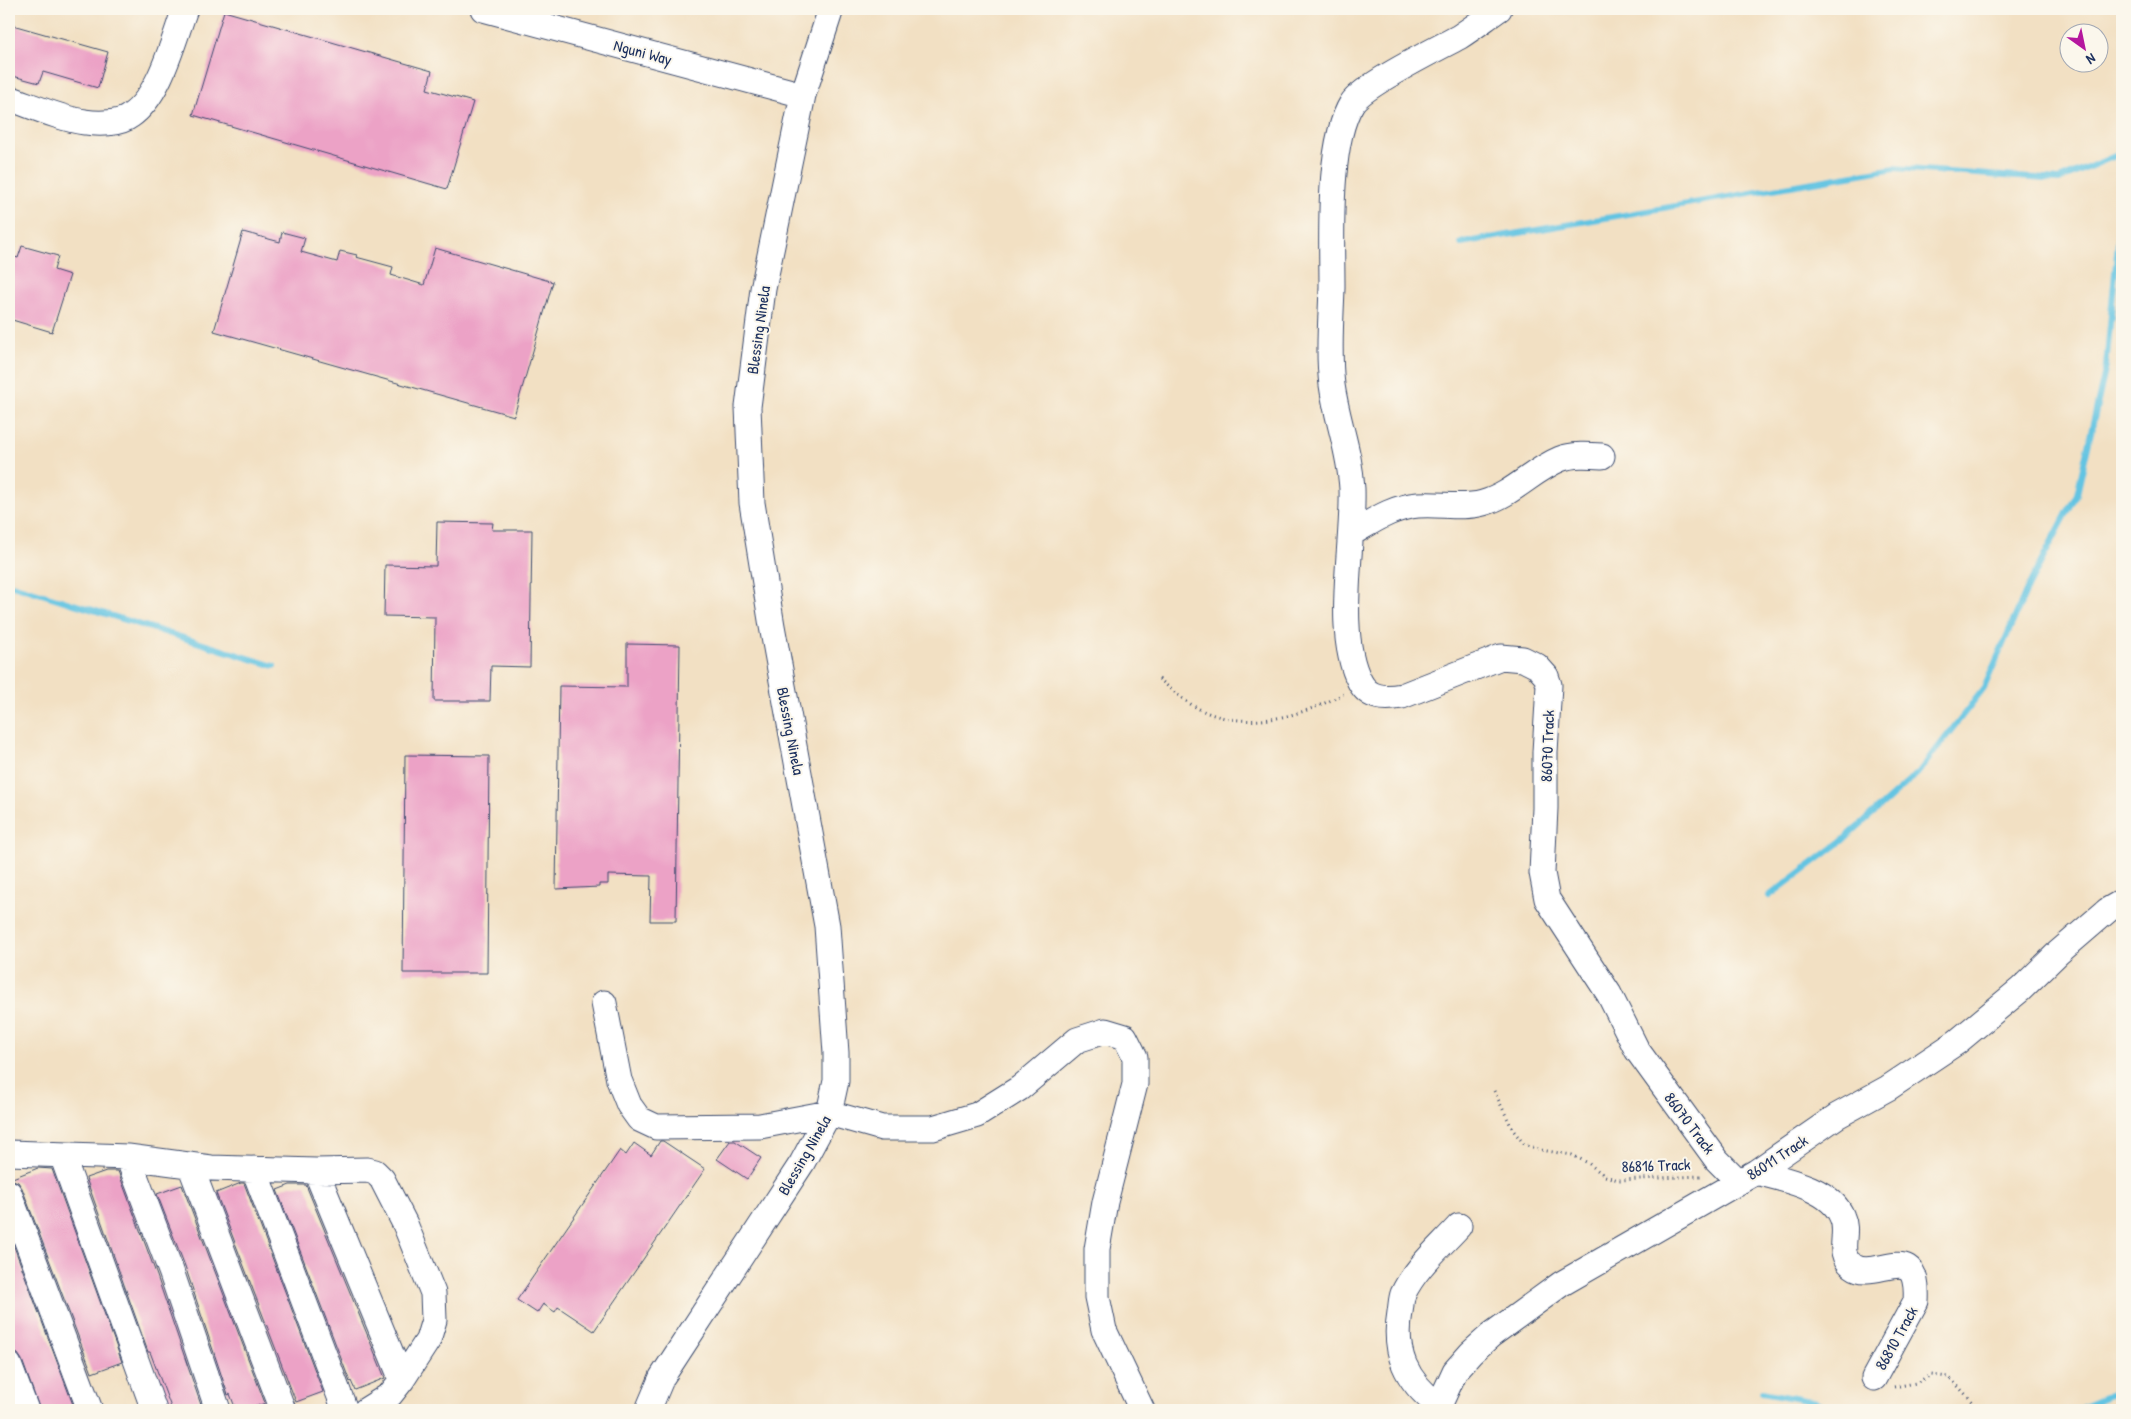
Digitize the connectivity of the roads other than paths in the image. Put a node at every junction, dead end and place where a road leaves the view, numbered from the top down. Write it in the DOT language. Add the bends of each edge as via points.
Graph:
graph roads {
  1 [pos="185,9"];
  2 [pos="484,9"];
  3 [pos="831,9"];
  4 [pos="1499,9"];
  5 [pos="803,95"];
  6 [pos="9,98"];
  7 [pos="1602,456"];
  8 [pos="1352,534"];
  9 [pos="2122,902"];
  10 [pos="604,1003"];
  11 [pos="829,1113"];
  12 [pos="9,1153"];
  13 [pos="62,1155"];
  14 [pos="128,1157"];
  15 [pos="190,1165"];
  16 [pos="254,1169"];
  17 [pos="316,1171"];
  18 [pos="1747,1177"];
  19 [pos="9,1193"];
  20 [pos="1459,1226"];
  21 [pos="9,1365"];
  22 [pos="1874,1378"];
  23 [pos="402,1380"];
  24 [pos="1437,1408"];
  25 [pos="26,1410"];
  26 [pos="90,1410"];
  27 [pos="154,1410"];
  28 [pos="218,1410"];
  29 [pos="283,1410"];
  30 [pos="345,1410"];
  31 [pos="366,1410"];
  32 [pos="648,1410"];
  33 [pos="1142,1410"];
  1 -- 6 [label="street" via="152,92 130,117 110,122 85,122"];
  2 -- 5 [label="street, Nguni Way"];
  3 -- 5 [label="street, Blessing Ninela"];
  4 -- 8 [label="street" via="1462,35 1376,82 1353,102 1341,127 1333,188 1330,350 1332,386 1351,470"];
  5 -- 11 [label="street, Blessing Ninela" via="763,289 748,407 752,503 828,926 836,1053 836,1081"];
  7 -- 8 [label="street" via="1576,455 1560,459 1502,495 1482,503 1398,508"];
  8 -- 18 [label="street, 86070 Track" via="1346,631 1361,684 1375,697 1402,696 1501,657 1522,659 1537,666 1546,676 1549,685 1542,873 1547,899 1605,986 1637,1050 1717,1160"];
  9 -- 18 [label="street, 86011 Track" via="2058,953 2021,989 1957,1042 1888,1088 1837,1116"];
  10 -- 11 [label="street" via="619,1080 629,1105 639,1119 656,1127 760,1126"];
  11 -- 32 [label="street, Blessing Ninela" via="802,1163 662,1377"];
  11 -- 33 [label="street" via="882,1128 933,1128 977,1115 1020,1088 1077,1040 1105,1031 1125,1037 1135,1057 1135,1084 1096,1249 1097,1297 1104,1330"];
  12 -- 13 [label="street"];
  13 -- 14 [label="street"];
  13 -- 27 [label="street"];
  14 -- 15 [label="street"];
  14 -- 28 [label="street"];
  15 -- 16 [label="street"];
  15 -- 29 [label="street"];
  16 -- 17 [label="street"];
  16 -- 30 [label="street"];
  17 -- 23 [label="street"];
  17 -- 23 [label="street" via="375,1172 387,1186 433,1293 434,1320 428,1340"];
  18 -- 22 [label="street, 86810 Track" via="1805,1187 1834,1205 1842,1217 1842,1251 1855,1268 1865,1271 1899,1264 1914,1276 1916,1301"];
  18 -- 24 [label="street, 86011 Track" via="1562,1284 1492,1334 1455,1372"];
  19 -- 26 [label="street"];
  20 -- 24 [label="street" via="1419,1269 1402,1295 1397,1330 1399,1353 1407,1372"];
  21 -- 25 [label="street"];
  23 -- 31 [label="street" via="390,1395"];
}
